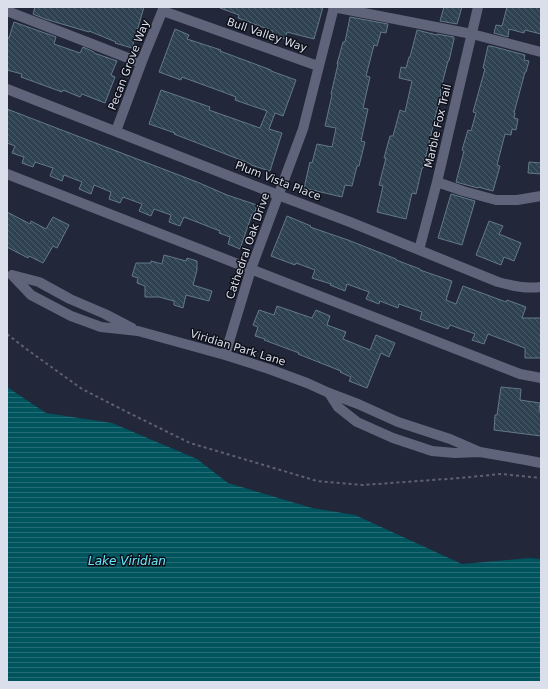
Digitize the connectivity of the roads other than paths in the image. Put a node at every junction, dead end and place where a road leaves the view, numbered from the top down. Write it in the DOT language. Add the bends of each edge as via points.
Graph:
graph roads {
  1 [pos="334,7"];
  2 [pos="478,7"];
  3 [pos="163,9"];
  4 [pos="7,11"];
  5 [pos="472,34"];
  6 [pos="541,52"];
  7 [pos="142,63"];
  8 [pos="318,66"];
  9 [pos="7,89"];
  10 [pos="116,131"];
  11 [pos="7,174"];
  12 [pos="437,182"];
  13 [pos="278,195"];
  14 [pos="541,196"];
  15 [pos="419,250"];
  16 [pos="251,268"];
  17 [pos="10,274"];
  18 [pos="541,287"];
  19 [pos="138,331"];
  20 [pos="225,355"];
  21 [pos="541,378"];
  22 [pos="329,393"];
  23 [pos="480,452"];
  24 [pos="541,463"];
  1 -- 5 [label="street"];
  1 -- 8 [label="street, Cathedral Oak Drive"];
  2 -- 5 [label="street, Marble Fox Trail"];
  3 -- 7 [label="street, Pecan Grove Way"];
  3 -- 8 [label="street, Bull Valley Way"];
  4 -- 7 [label="street"];
  5 -- 6 [label="street"];
  5 -- 12 [label="street, Marble Fox Trail"];
  7 -- 10 [label="street, Pecan Grove Way"];
  8 -- 13 [label="street, Cathedral Oak Drive" via="303,129"];
  9 -- 10 [label="street, Plum Vista Place"];
  10 -- 13 [label="street, Plum Vista Place"];
  11 -- 16 [label="street"];
  12 -- 14 [label="street" via="496,200"];
  12 -- 15 [label="street, Marble Fox Trail"];
  13 -- 15 [label="street, Plum Vista Place"];
  13 -- 16 [label="street, Cathedral Oak Drive"];
  15 -- 18 [label="street, Plum Vista Place" via="498,282 519,287"];
  16 -- 20 [label="street, Cathedral Oak Drive"];
  16 -- 21 [label="street" via="520,374"];
  17 -- 19 [label="street, Viridian Park Lane" via="39,282"];
  17 -- 19 [label="street, Viridian Park Lane" via="31,295 71,316 101,327"];
  19 -- 20 [label="street, Viridian Park Lane"];
  20 -- 22 [label="street, Viridian Park Lane"];
  22 -- 23 [label="street, Viridian Park Lane"];
  22 -- 23 [label="street, Viridian Park Lane" via="338,407 357,422 393,438 432,451"];
  23 -- 24 [label="street, Viridian Park Lane"];
}
